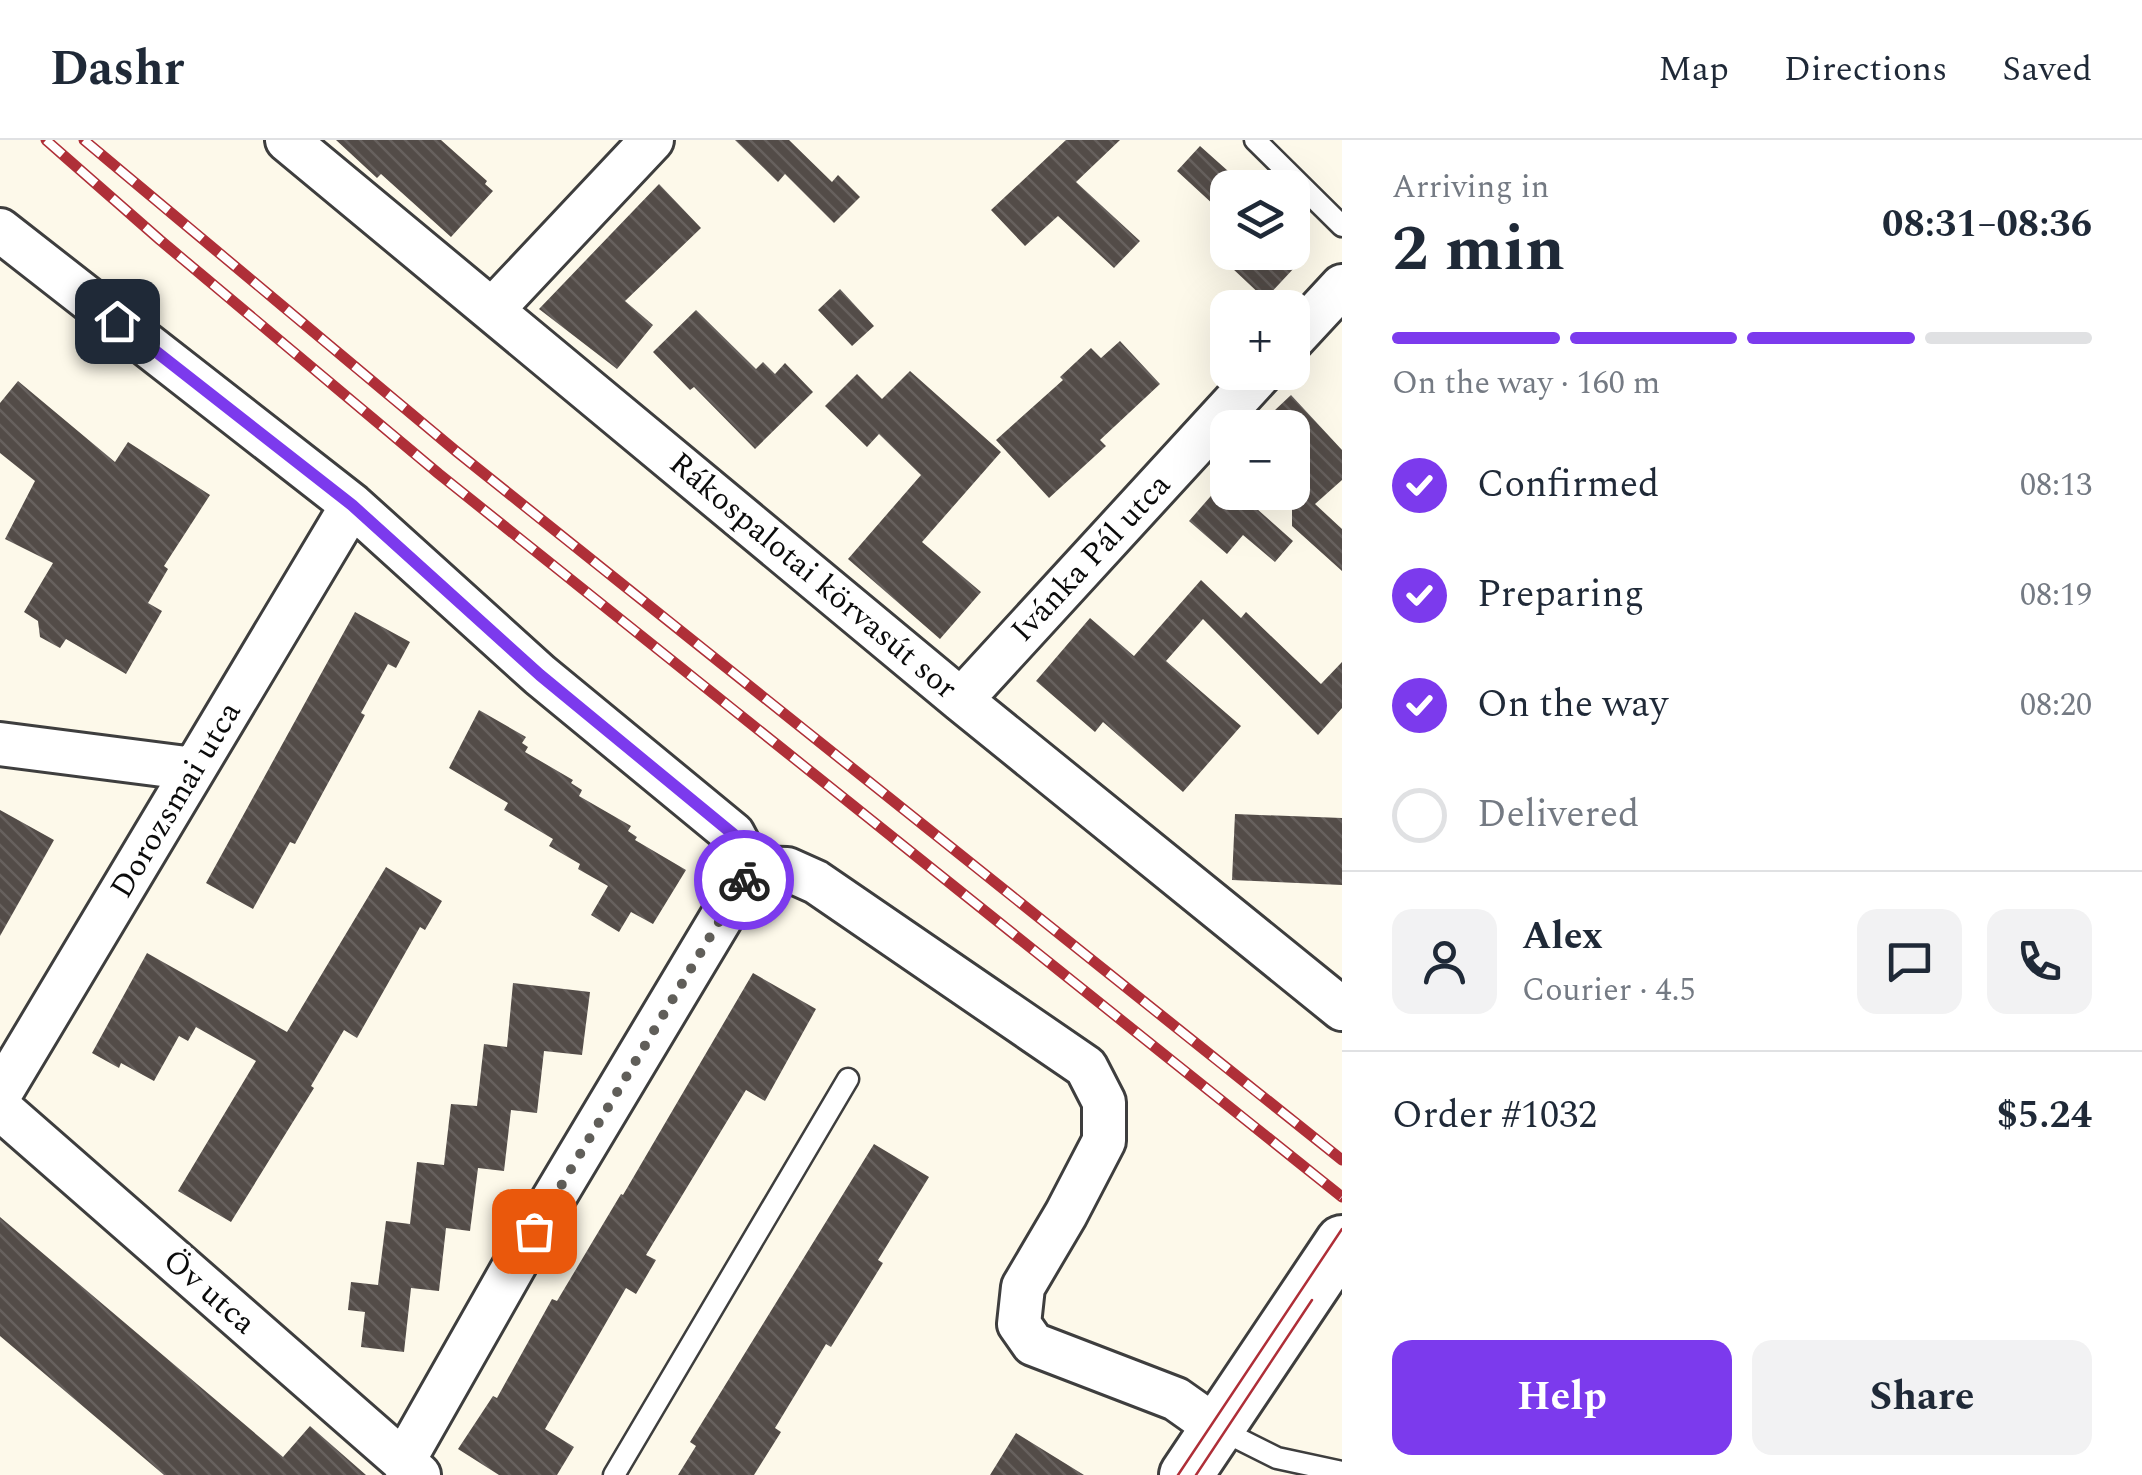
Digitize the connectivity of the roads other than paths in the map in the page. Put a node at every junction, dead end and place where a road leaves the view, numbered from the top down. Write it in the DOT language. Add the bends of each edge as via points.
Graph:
graph roads {
  1 [pos="286,140"];
  2 [pos="652,140"];
  3 [pos="1255,140"];
  4 [pos="1342,226"];
  5 [pos="0,230"];
  6 [pos="1342,286"];
  7 [pos="493,308"];
  8 [pos="1310,321"];
  9 [pos="1245,390"];
  10 [pos="352,505"];
  11 [pos="961,700"];
  12 [pos="0,744"];
  13 [pos="194,769"];
  14 [pos="751,868"];
  15 [pos="1342,1010"];
  16 [pos="848,1079"];
  17 [pos="0,1094"];
  18 [pos="0,1108"];
  19 [pos="1342,1242"];
  20 [pos="1217,1428"];
  21 [pos="1272,1466"];
  22 [pos="411,1468"];
  23 [pos="1342,1472"];
  24 [pos="614,1475"];
  25 [pos="1186,1475"];
  1 -- 7 [label="street, Rákospalotai körvasút sor"];
  2 -- 7 [label="street"];
  3 -- 4 [label="lane"];
  5 -- 10 [label="street"];
  6 -- 8 [label="street"];
  7 -- 11 [label="street, Rákospalotai körvasút sor"];
  9 -- 11 [label="street, Ivánka Pál utca"];
  10 -- 13 [label="street, Dorozsmai utca"];
  10 -- 14 [label="street" via="540,675 733,834"];
  11 -- 15 [label="street, Rákospalotai körvasút sor"];
  12 -- 13 [label="street"];
  13 -- 17 [label="street, Dorozsmai utca"];
  14 -- 20 [label="street" via="787,869 816,882 1086,1067 1104,1102 1104,1140 1023,1287 1019,1324 1032,1344 1176,1399"];
  14 -- 22 [label="street" via="534,1231"];
  16 -- 24 [label="lane"];
  18 -- 22 [label="street, Öv utca"];
  19 -- 20 [label="street"];
  20 -- 21 [label="lane"];
  20 -- 25 [label="street"];
  21 -- 23 [label="lane"];
}
